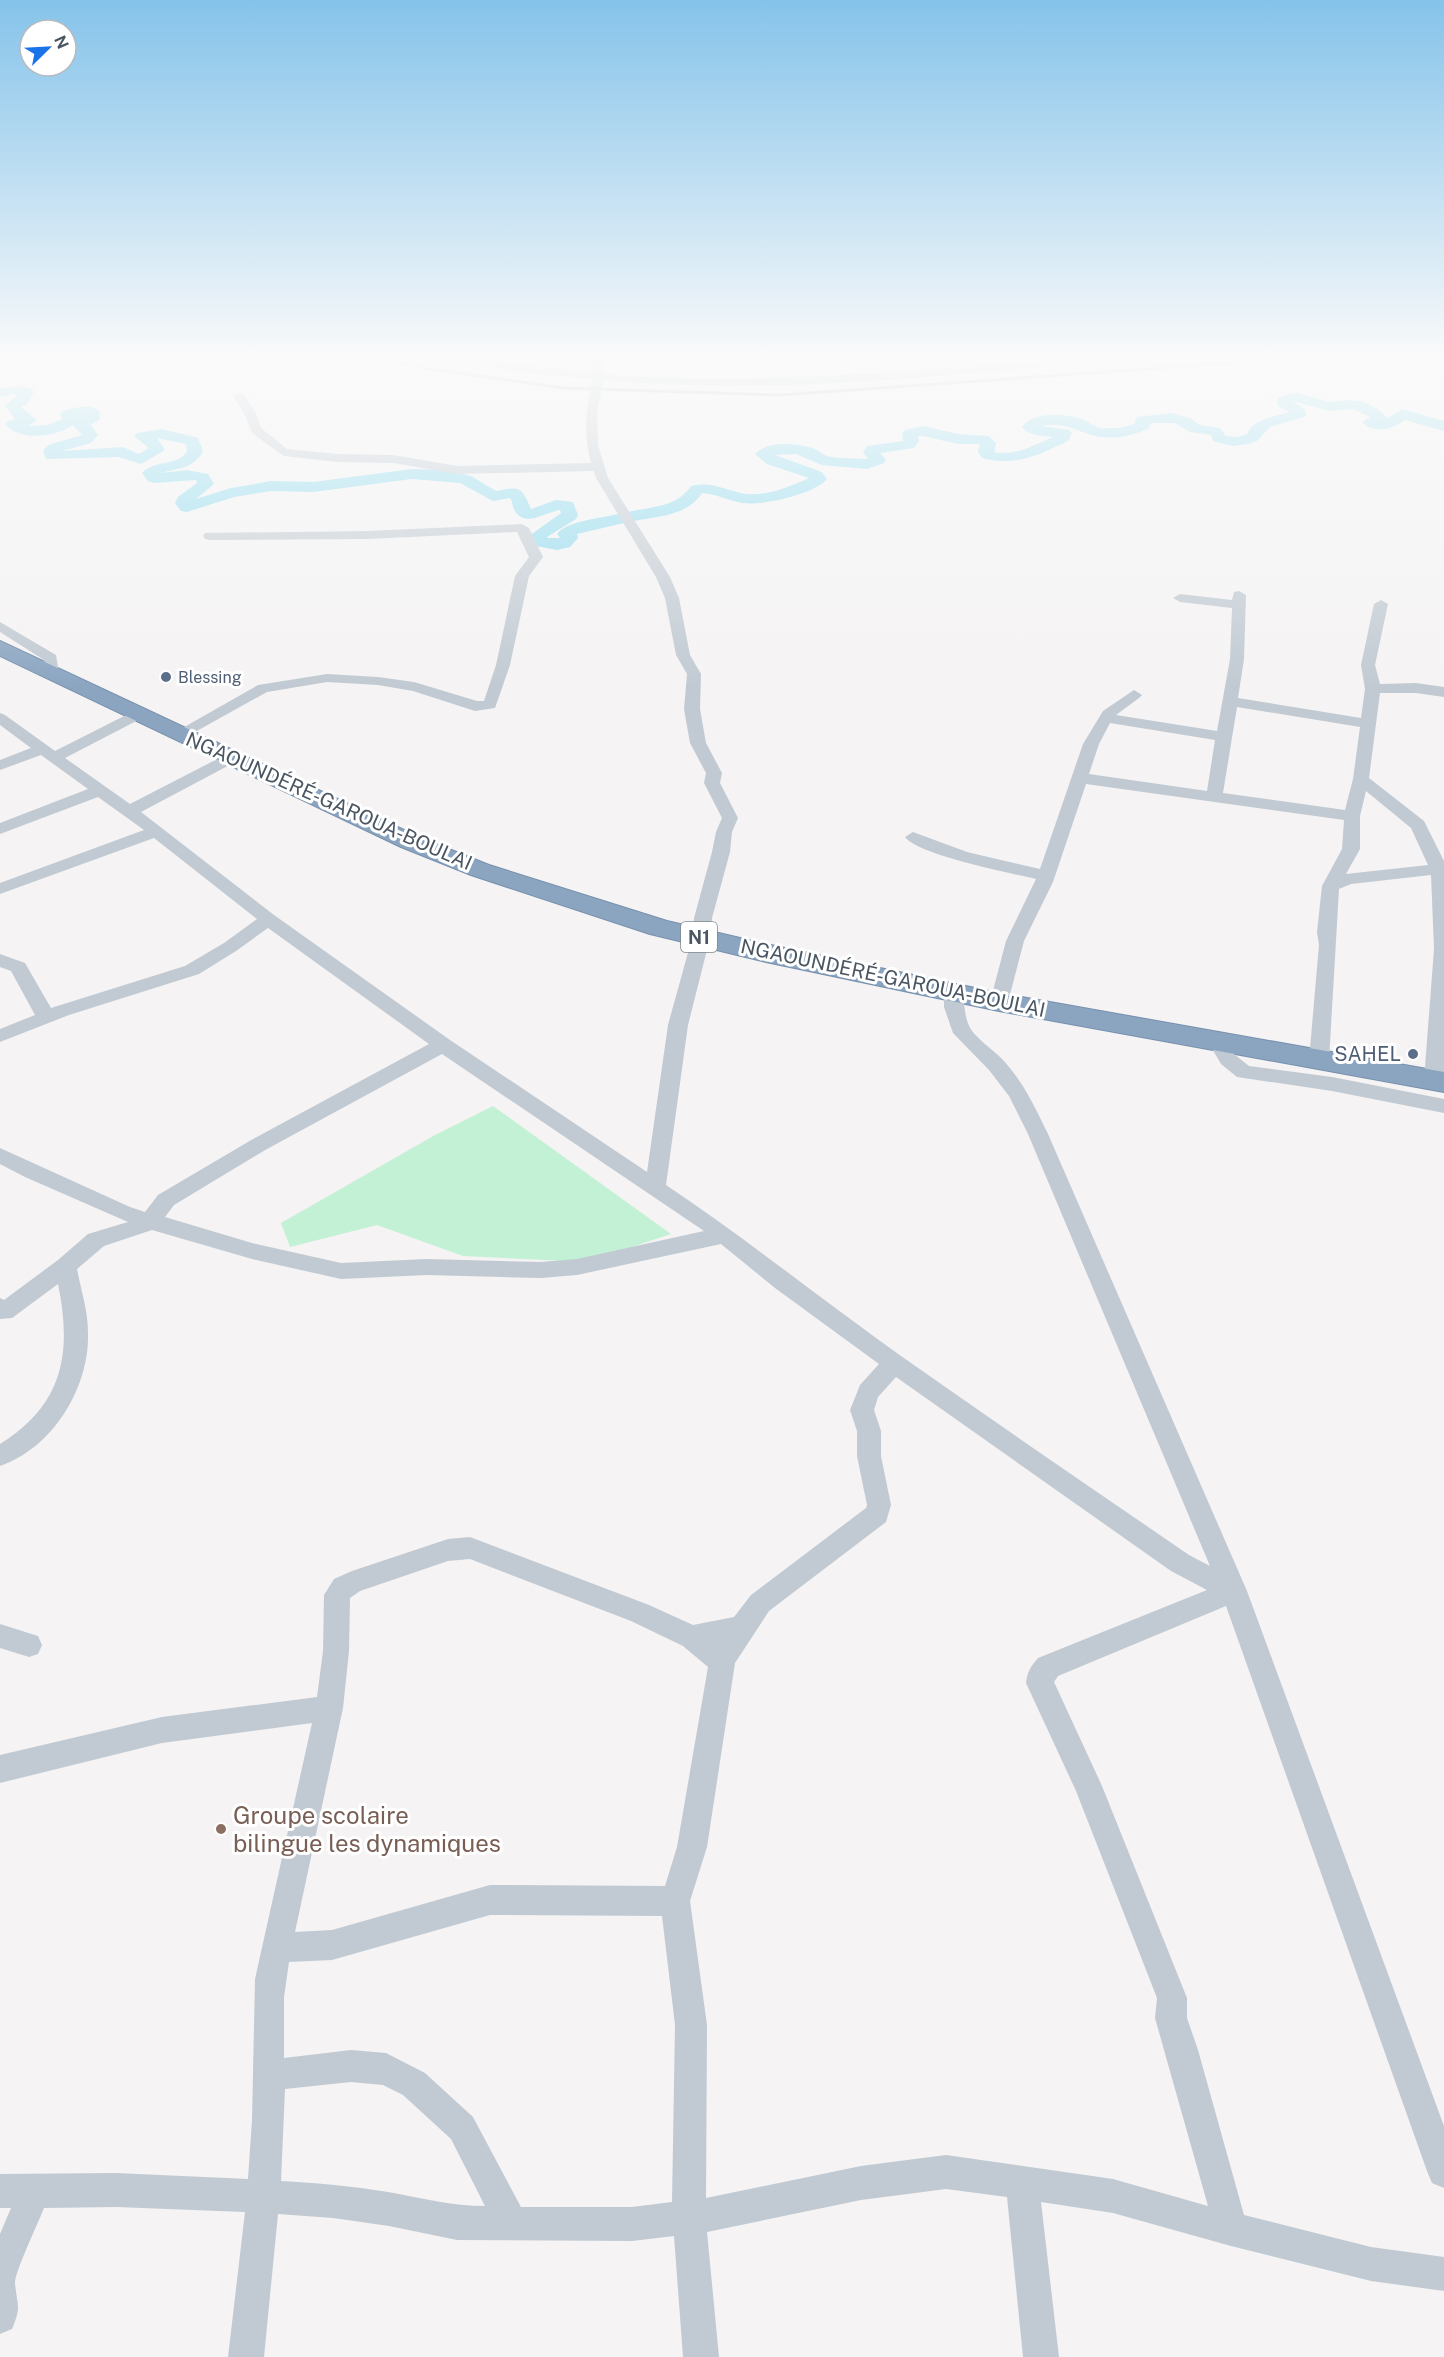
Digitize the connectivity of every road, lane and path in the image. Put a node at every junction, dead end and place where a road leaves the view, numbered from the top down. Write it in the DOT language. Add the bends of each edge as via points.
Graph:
graph roads {
  1 [pos="446,468"];
  2 [pos="552,468"];
  3 [pos="599,468"];
  4 [pos="210,536"];
  5 [pos="1180,598"];
  6 [pos="1382,604"];
  7 [pos="0,626"];
  8 [pos="0,648"];
  9 [pos="52,673"];
  10 [pos="1373,689"];
  11 [pos="1444,692"];
  12 [pos="1134,694"];
  13 [pos="1231,701"];
  14 [pos="139,714"];
  15 [pos="0,718"];
  16 [pos="1105,718"];
  17 [pos="1368,724"];
  18 [pos="180,734"];
  19 [pos="1224,737"];
  20 [pos="49,753"];
  21 [pos="231,758"];
  22 [pos="0,765"];
  23 [pos="1080,778"];
  24 [pos="1360,779"];
  25 [pos="100,790"];
  26 [pos="1214,795"];
  27 [pos="128,812"];
  28 [pos="1352,816"];
  29 [pos="0,829"];
  30 [pos="156,831"];
  31 [pos="913,837"];
  32 [pos="1046,876"];
  33 [pos="1442,878"];
  34 [pos="1331,886"];
  35 [pos="0,889"];
  36 [pos="268,919"];
  37 [pos="701,938"];
  38 [pos="0,960"];
  39 [pos="953,991"];
  40 [pos="999,1002"];
  41 [pos="46,1017"];
  42 [pos="0,1036"];
  43 [pos="1217,1040"];
  44 [pos="443,1045"];
  45 [pos="1319,1060"];
  46 [pos="1439,1081"];
  47 [pos="1444,1106"];
  48 [pos="0,1155"];
  49 [pos="655,1189"];
  50 [pos="150,1221"];
  51 [pos="725,1235"];
  52 [pos="66,1266"];
  53 [pos="1,1311"];
  54 [pos="894,1363"];
  55 [pos="0,1456"];
  56 [pos="1234,1590"];
  57 [pos="742,1628"];
  58 [pos="0,1636"];
  59 [pos="692,1638"];
  60 [pos="29,1645"];
  61 [pos="722,1662"];
  62 [pos="329,1708"];
  63 [pos="0,1769"];
  64 [pos="675,1901"];
  65 [pos="275,1948"];
  66 [pos="270,2075"];
  67 [pos="1444,2171"];
  68 [pos="1022,2182"];
  69 [pos="0,2191"];
  70 [pos="34,2192"];
  71 [pos="264,2196"];
  72 [pos="689,2217"];
  73 [pos="527,2224"];
  74 [pos="1231,2229"];
  75 [pos="1444,2274"];
  76 [pos="0,2276"];
  77 [pos="0,2289"];
  78 [pos="0,2317"];
  79 [pos="246,2357"];
  80 [pos="701,2357"];
  81 [pos="1041,2357"];
  1 -- 2 [label="street"];
  3 -- 37 [label="street" via="672,598 683,656 694,674 692,709 698,743 730,818"];
  4 -- 18 [label="street" via="368,535 522,528 536,557 522,576 490,705 475,706 414,687 378,681 327,678 263,688"];
  5 -- 13 [label="street" via="1239,600"];
  6 -- 10 [label="street" via="1368,665"];
  7 -- 9 [label="street" via="51,658"];
  8 -- 9 [label="highway, NGAOUNDÉRÉ-GAROUA-BOULAI / N1"];
  9 -- 14 [label="highway, NGAOUNDÉRÉ-GAROUA-BOULAI / N1"];
  10 -- 11 [label="street"];
  10 -- 17 [label="street"];
  12 -- 16 [label="street"];
  13 -- 17 [label="street"];
  13 -- 19 [label="street"];
  14 -- 18 [label="highway, NGAOUNDÉRÉ-GAROUA-BOULAI / N1"];
  14 -- 20 [label="street"];
  15 -- 20 [label="street"];
  16 -- 19 [label="street"];
  16 -- 23 [label="street"];
  17 -- 24 [label="street"];
  18 -- 21 [label="highway, NGAOUNDÉRÉ-GAROUA-BOULAI / N1"];
  19 -- 26 [label="street"];
  20 -- 22 [label="street"];
  20 -- 25 [label="street"];
  21 -- 27 [label="street"];
  21 -- 37 [label="highway, NGAOUNDÉRÉ-GAROUA-BOULAI / N1" via="480,870"];
  23 -- 26 [label="street"];
  23 -- 32 [label="street"];
  24 -- 28 [label="street"];
  24 -- 33 [label="street" via="1418,825"];
  25 -- 27 [label="street"];
  25 -- 29 [label="street"];
  26 -- 28 [label="street"];
  27 -- 30 [label="street"];
  28 -- 34 [label="street" via="1351,849"];
  30 -- 35 [label="street"];
  30 -- 36 [label="street"];
  31 -- 32 [label="street" via="981,861"];
  32 -- 40 [label="street" via="1015,941"];
  33 -- 34 [label="street" via="1348,879"];
  33 -- 46 [label="street"];
  34 -- 45 [label="street"];
  36 -- 41 [label="street" via="192,970"];
  36 -- 44 [label="street"];
  37 -- 39 [label="highway, NGAOUNDÉRÉ-GAROUA-BOULAI / N1"];
  37 -- 49 [label="street" via="678,1025"];
  38 -- 41 [label="street" via="18,967"];
  39 -- 40 [label="highway, NGAOUNDÉRÉ-GAROUA-BOULAI / N1"];
  39 -- 56 [label="street" via="953,1007 963,1033 1018,1092 1038,1134"];
  40 -- 43 [label="highway, NGAOUNDÉRÉ-GAROUA-BOULAI / N1"];
  41 -- 42 [label="street"];
  43 -- 45 [label="highway, NGAOUNDÉRÉ-GAROUA-BOULAI / N1"];
  43 -- 47 [label="street" via="1228,1059 1245,1072"];
  44 -- 49 [label="street"];
  44 -- 50 [label="street" via="166,1200"];
  45 -- 46 [label="highway, NGAOUNDÉRÉ-GAROUA-BOULAI / N1"];
  48 -- 50 [label="street" via="80,1195"];
  49 -- 51 [label="street"];
  50 -- 51 [label="street" via="252,1251 341,1271 577,1267"];
  50 -- 52 [label="street" via="96,1240"];
  51 -- 54 [label="street"];
  52 -- 53 [label="street"];
  52 -- 55 [label="street" via="77,1333 69,1385 43,1423"];
  54 -- 56 [label="street" via="1180,1563"];
  54 -- 57 [label="street" via="868,1392 861,1410 869,1431 877,1514 769,1595"];
  56 -- 67 [label="street"];
  56 -- 74 [label="street" via="1048,1667 1040,1675 1040,1683 1088,1786 1172,1998 1171,2018"];
  57 -- 59 [label="street"];
  57 -- 61 [label="street"];
  58 -- 60 [label="street"];
  59 -- 61 [label="street"];
  59 -- 62 [label="street" via="511,1562 470,1548 448,1550 343,1587 337,1595"];
  61 -- 64 [label="street" via="692,1847"];
  62 -- 63 [label="street" via="162,1730"];
  62 -- 65 [label="street"];
  64 -- 65 [label="street" via="490,1900 332,1945"];
  64 -- 72 [label="street" via="691,2025"];
  65 -- 66 [label="street" via="266,2021"];
  66 -- 71 [label="street"];
  66 -- 73 [label="street" via="351,2066 386,2069 414,2084 462,2128"];
  68 -- 72 [label="street" via="946,2172 861,2183"];
  68 -- 74 [label="street" via="1113,2196"];
  68 -- 81 [label="street"];
  69 -- 70 [label="street"];
  70 -- 71 [label="street" via="116,2190"];
  70 -- 76 [label="street"];
  71 -- 73 [label="street" via="378,2207 457,2223"];
  71 -- 79 [label="street"];
  72 -- 73 [label="street" via="632,2224"];
  72 -- 80 [label="street"];
  74 -- 75 [label="street" via="1371,2264"];
  77 -- 78 [label="street"];
}
